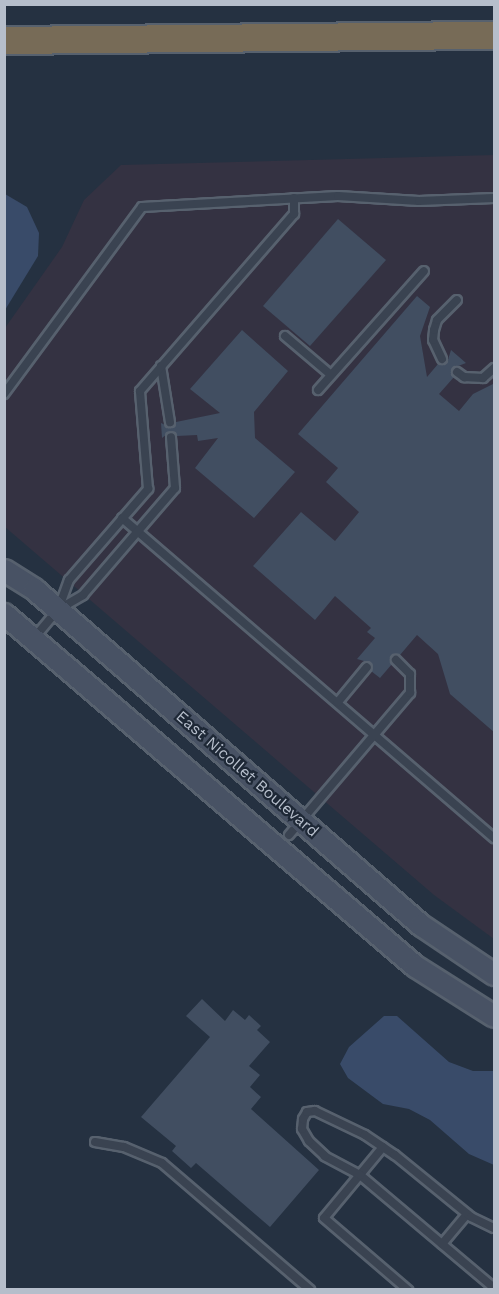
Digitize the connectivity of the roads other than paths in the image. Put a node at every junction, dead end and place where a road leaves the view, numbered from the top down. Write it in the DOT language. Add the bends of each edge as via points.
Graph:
graph roads {
  1 [pos="495,35"];
  2 [pos="425,36"];
  3 [pos="4,40"];
  4 [pos="495,41"];
  5 [pos="294,198"];
  6 [pos="495,198"];
  7 [pos="424,270"];
  8 [pos="457,300"];
  9 [pos="285,336"];
  10 [pos="442,359"];
  11 [pos="161,366"];
  12 [pos="495,368"];
  13 [pos="457,372"];
  14 [pos="331,375"];
  15 [pos="318,390"];
  16 [pos="4,394"];
  17 [pos="171,422"];
  18 [pos="171,437"];
  19 [pos="122,518"];
  20 [pos="138,531"];
  21 [pos="4,570"];
  22 [pos="58,610"];
  23 [pos="4,614"];
  24 [pos="35,637"];
  25 [pos="396,660"];
  26 [pos="367,667"];
  27 [pos="338,702"];
  28 [pos="376,735"];
  29 [pos="295,828"];
  30 [pos="495,838"];
  31 [pos="495,974"];
  32 [pos="495,1016"];
  33 [pos="95,1142"];
  34 [pos="383,1148"];
  35 [pos="360,1175"];
  36 [pos="468,1214"];
  37 [pos="495,1228"];
  38 [pos="442,1244"];
  39 [pos="310,1290"];
  40 [pos="408,1290"];
  41 [pos="491,1290"];
  1 -- 2 [label="highway"];
  2 -- 3 [label="highway"];
  2 -- 4 [label="highway"];
  5 -- 6 [label="lane"];
  5 -- 11 [label="lane" via="294,214"];
  5 -- 16 [label="lane" via="142,207"];
  7 -- 14 [label="lane"];
  8 -- 10 [label="lane" via="437,320 434,330 433,340"];
  9 -- 14 [label="lane"];
  11 -- 17 [label="lane"];
  11 -- 19 [label="lane" via="140,391 148,489"];
  12 -- 13 [label="lane" via="483,378 464,377"];
  14 -- 15 [label="lane"];
  18 -- 20 [label="lane" via="175,488"];
  19 -- 20 [label="lane"];
  19 -- 22 [label="lane" via="69,580"];
  20 -- 22 [label="lane" via="83,595"];
  20 -- 27 [label="lane"];
  21 -- 22 [label="street, East Nicollet Boulevard"];
  22 -- 24 [label="lane"];
  22 -- 29 [label="street, East Nicollet Boulevard"];
  23 -- 24 [label="street"];
  24 -- 32 [label="street" via="415,966"];
  25 -- 28 [label="lane" via="405,666 412,683 404,703"];
  26 -- 27 [label="lane"];
  27 -- 28 [label="lane"];
  28 -- 29 [label="lane"];
  28 -- 30 [label="lane"];
  29 -- 31 [label="street, East Nicollet Boulevard" via="422,925"];
  33 -- 39 [label="lane" via="124,1147 162,1163"];
  34 -- 35 [label="lane"];
  34 -- 35 [label="lane" via="315,1111 307,1112 302,1129 309,1141 341,1168"];
  34 -- 36 [label="lane"];
  35 -- 38 [label="lane"];
  35 -- 40 [label="lane" via="324,1218"];
  36 -- 37 [label="lane"];
  36 -- 38 [label="lane"];
  38 -- 41 [label="lane" via="493,1287"];
}
